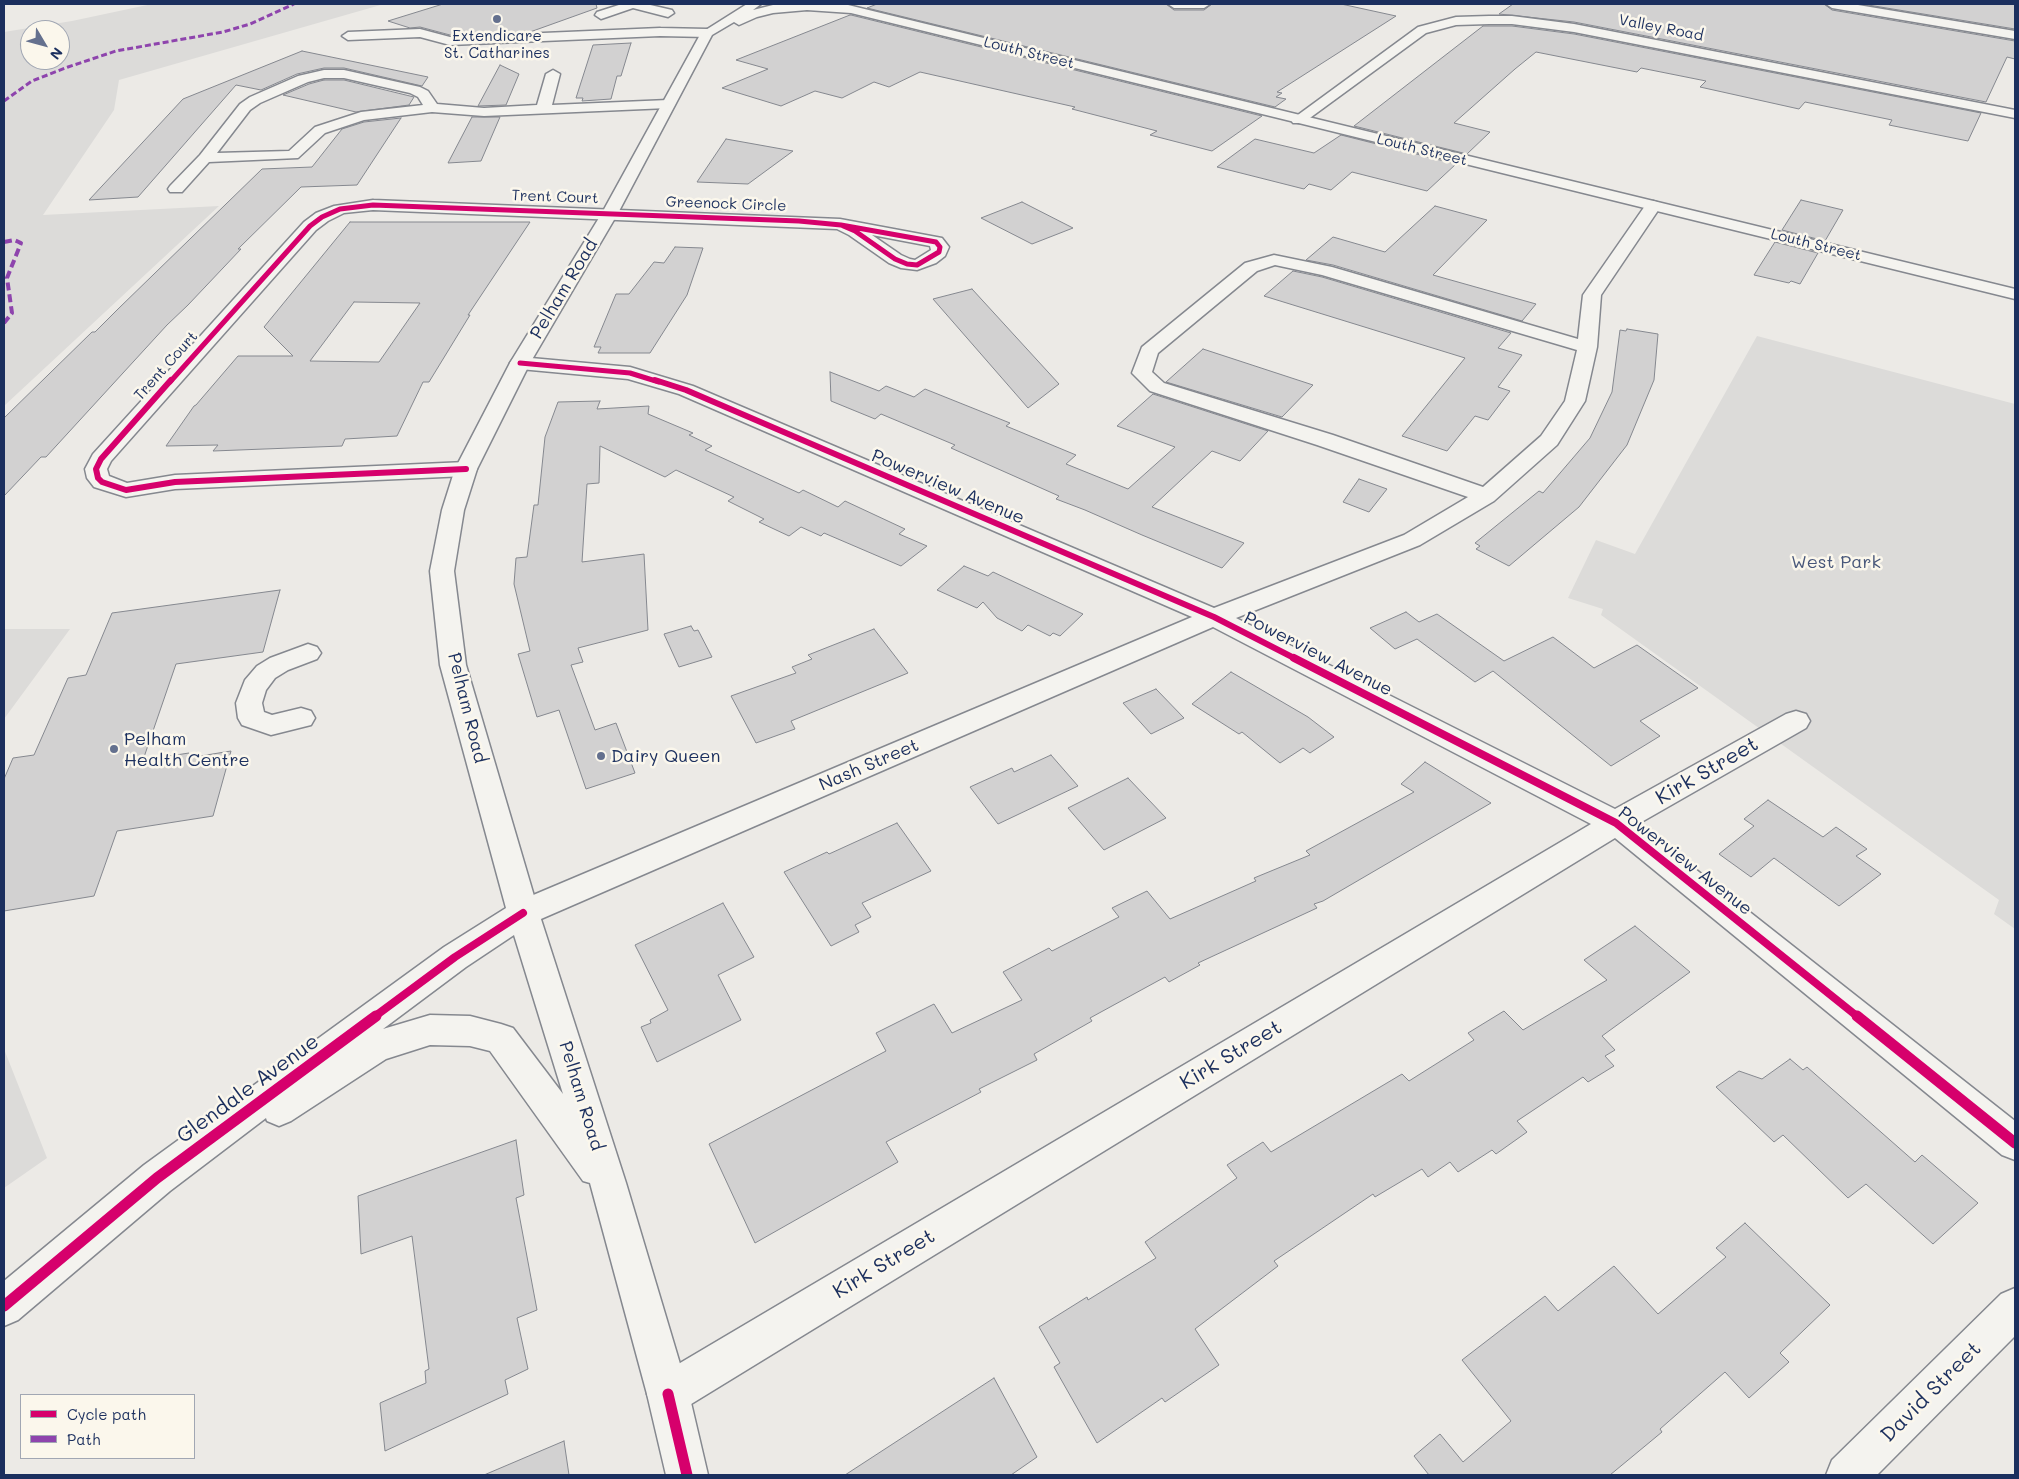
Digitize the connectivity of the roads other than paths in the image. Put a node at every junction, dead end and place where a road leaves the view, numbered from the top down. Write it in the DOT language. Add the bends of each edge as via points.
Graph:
graph roads {
  1 [pos="632,4"];
  2 [pos="755,4"];
  3 [pos="830,4"];
  4 [pos="1174,4"];
  5 [pos="1204,4"];
  6 [pos="1832,4"];
  7 [pos="1942,10"];
  8 [pos="857,12"];
  9 [pos="668,13"];
  10 [pos="1935,22"];
  11 [pos="554,23"];
  12 [pos="539,24"];
  13 [pos="569,28"];
  14 [pos="660,32"];
  15 [pos="707,34"];
  16 [pos="2015,35"];
  17 [pos="348,36"];
  18 [pos="502,38"];
  19 [pos="553,74"];
  20 [pos="668,104"];
  21 [pos="432,108"];
  22 [pos="543,110"];
  23 [pos="2015,114"];
  24 [pos="1298,120"];
  25 [pos="205,158"];
  26 [pos="176,190"];
  27 [pos="1653,206"];
  28 [pos="610,213"];
  29 [pos="840,224"];
  30 [pos="2015,294"];
  31 [pos="1587,347"];
  32 [pos="520,363"];
  33 [pos="466,469"];
  34 [pos="1486,496"];
  35 [pos="1214,617"];
  36 [pos="308,653"];
  37 [pos="301,718"];
  38 [pos="1796,720"];
  39 [pos="1616,823"];
  40 [pos="523,913"];
  41 [pos="2015,1143"];
  42 [pos="157,1178"];
  43 [pos="608,1183"];
  44 [pos="4,1306"];
  45 [pos="2015,1308"];
  46 [pos="668,1394"];
  47 [pos="687,1475"];
  48 [pos="1847,1475"];
  1 -- 9 [label="street"];
  1 -- 14 [label="street" via="597,16"];
  2 -- 15 [label="street, Pelham Road"];
  3 -- 8 [label="street, Louth Street"];
  4 -- 5 [label="street"];
  6 -- 10 [label="street"];
  7 -- 10 [label="street"];
  8 -- 15 [label="street" via="807,6 772,8"];
  8 -- 24 [label="street, Louth Street"];
  10 -- 16 [label="street"];
  11 -- 13 [label="street"];
  12 -- 18 [label="street"];
  13 -- 14 [label="street"];
  13 -- 18 [label="street"];
  14 -- 15 [label="street"];
  15 -- 20 [label="street, Pelham Road"];
  17 -- 18 [label="street" via="420,33 450,41"];
  19 -- 22 [label="street"];
  20 -- 22 [label="street"];
  20 -- 28 [label="street, Pelham Road"];
  21 -- 22 [label="street" via="470,112"];
  21 -- 25 [label="street" via="367,115 330,126 316,132 294,155"];
  21 -- 25 [label="street" via="423,94 415,90 344,74 310,77 250,104"];
  23 -- 24 [label="street, Valley Road" via="1584,30 1489,20 1456,21 1422,30"];
  24 -- 27 [label="street, Louth Street"];
  25 -- 26 [label="street"];
  27 -- 30 [label="street, Louth Street"];
  27 -- 31 [label="street, Nash Street" via="1592,295"];
  28 -- 29 [label="street, Greenock Circle"];
  28 -- 32 [label="street, Pelham Road"];
  28 -- 33 [label="street, Trent Court" via="373,204 340,209 322,217 310,226 101,459 96,469 102,482 126,490 176,482"];
  29 -- 29 [label="street, Greenock Circle" via="907,264 918,264 939,252 936,242"];
  31 -- 34 [label="street, Nash Street" via="1575,401 1549,440"];
  31 -- 34 [label="street" via="1326,271 1274,260 1251,267 1149,351 1142,373 1157,387"];
  32 -- 33 [label="street, Pelham Road"];
  32 -- 35 [label="street, Powerview Avenue" via="630,373 686,390"];
  33 -- 40 [label="street, Pelham Road" via="453,510 442,571 452,666"];
  34 -- 35 [label="street, Nash Street" via="1412,540"];
  35 -- 39 [label="street, Powerview Avenue"];
  35 -- 40 [label="street, Nash Street"];
  36 -- 37 [label="street" via="266,672 254,687 249,703 252,718 270,725"];
  38 -- 39 [label="street, Kirk Street"];
  39 -- 41 [label="street, Powerview Avenue"];
  39 -- 46 [label="street, Kirk Street"];
  40 -- 42 [label="street, Glendale Avenue" via="455,958"];
  40 -- 43 [label="street, Pelham Road"];
  42 -- 43 [label="street" via="269,1116 376,1047 430,1030 470,1031 501,1039"];
  42 -- 44 [label="street, Glendale Avenue"];
  43 -- 46 [label="street, Pelham Road"];
  45 -- 48 [label="street, David Street"];
  46 -- 47 [label="street, Pelham Road"];
}
